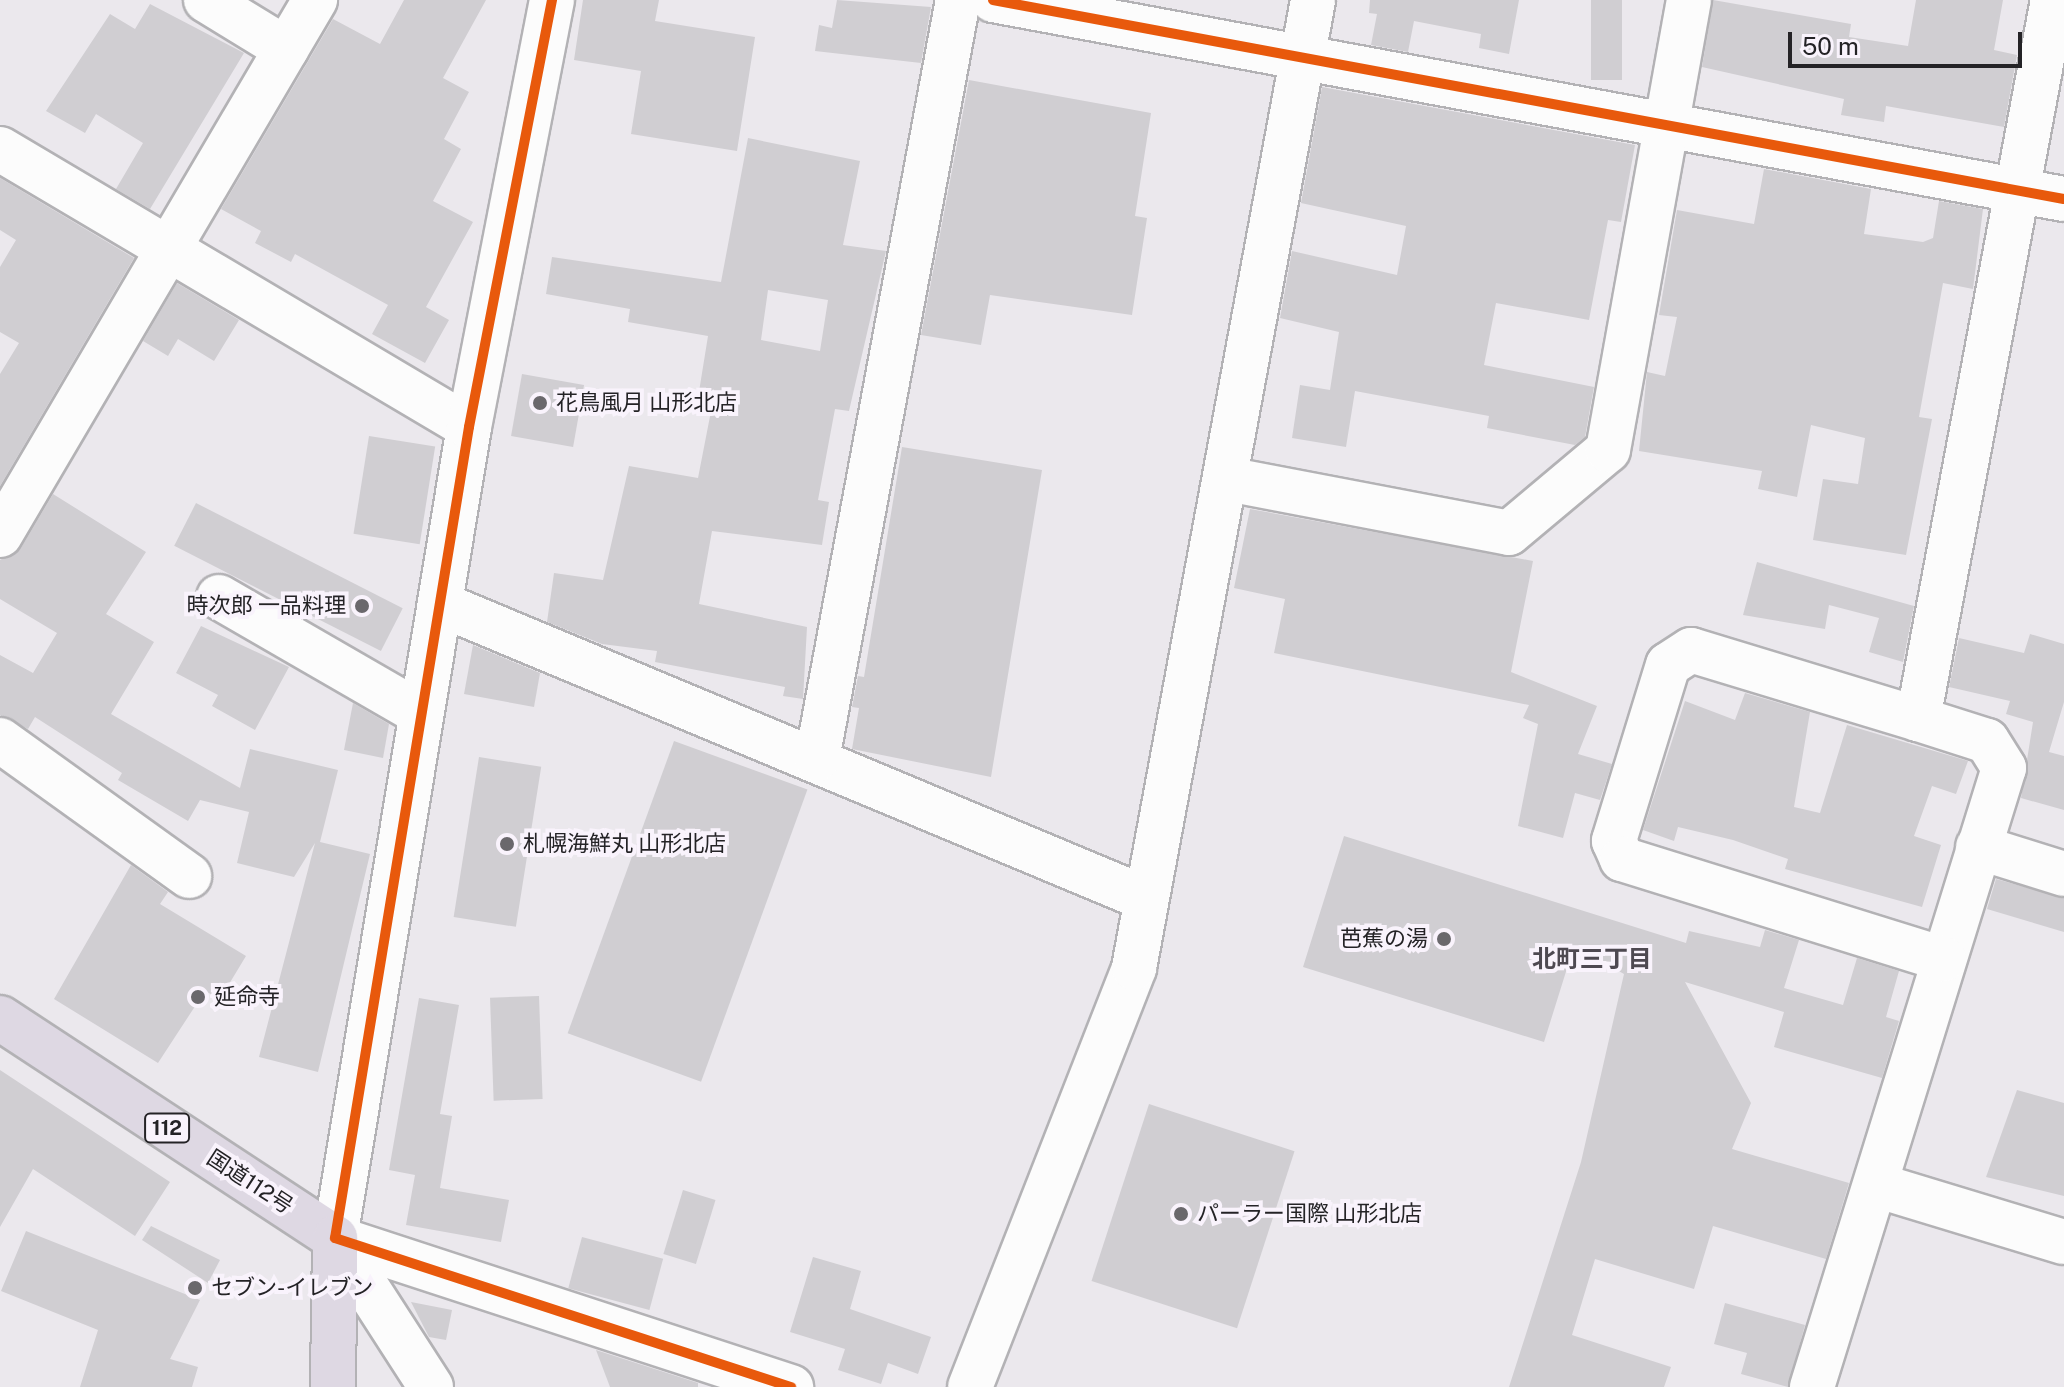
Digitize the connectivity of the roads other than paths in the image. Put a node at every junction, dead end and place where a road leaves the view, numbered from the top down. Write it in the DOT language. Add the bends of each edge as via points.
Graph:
graph roads {
  1 [pos="206,0"];
  2 [pos="315,0"];
  3 [pos="552,0"];
  4 [pos="958,0"];
  5 [pos="993,0"];
  6 [pos="1313,0"];
  7 [pos="1689,0"];
  8 [pos="2053,0"];
  9 [pos="286,49"];
  10 [pos="1302,56"];
  11 [pos="1665,125"];
  12 [pos="0,149"];
  13 [pos="2017,191"];
  14 [pos="2064,199"];
  15 [pos="169,249"];
  16 [pos="469,427"];
  17 [pos="1227,479"];
  18 [pos="0,535"];
  19 [pos="219,597"];
  20 [pos="440,604"];
  21 [pos="420,713"];
  22 [pos="1918,719"];
  23 [pos="0,740"];
  24 [pos="817,759"];
  25 [pos="1978,847"];
  26 [pos="2064,874"];
  27 [pos="189,876"];
  28 [pos="1142,897"];
  29 [pos="1944,959"];
  30 [pos="0,1018"];
  31 [pos="1876,1185"];
  32 [pos="335,1238"];
  33 [pos="2064,1242"];
  34 [pos="333,1387"];
  35 [pos="431,1387"];
  36 [pos="791,1387"];
  37 [pos="970,1387"];
  38 [pos="1812,1387"];
  1 -- 9 [label="street"];
  2 -- 9 [label="street"];
  3 -- 16 [label="street"];
  4 -- 24 [label="street"];
  5 -- 10 [label="street"];
  6 -- 10 [label="street"];
  7 -- 11 [label="street"];
  8 -- 13 [label="street"];
  9 -- 15 [label="street"];
  10 -- 11 [label="street"];
  10 -- 17 [label="street"];
  11 -- 13 [label="street"];
  11 -- 17 [label="street" via="1608,450 1509,533"];
  12 -- 15 [label="street"];
  13 -- 14 [label="street"];
  13 -- 22 [label="street"];
  15 -- 16 [label="street"];
  15 -- 18 [label="street"];
  16 -- 20 [label="street"];
  17 -- 28 [label="street"];
  19 -- 21 [label="street"];
  20 -- 21 [label="street"];
  20 -- 24 [label="street"];
  21 -- 32 [label="street"];
  22 -- 25 [label="street" via="1987,741 2004,768"];
  22 -- 29 [label="street" via="1691,650 1668,665 1614,841 1622,859"];
  23 -- 27 [label="street"];
  24 -- 28 [label="street"];
  25 -- 26 [label="street"];
  25 -- 29 [label="street"];
  28 -- 37 [label="street" via="1134,968"];
  29 -- 31 [label="street"];
  30 -- 32 [label="highway, 国道112号 / 112"];
  31 -- 33 [label="street"];
  31 -- 38 [label="street"];
  32 -- 34 [label="highway"];
  32 -- 35 [label="street"];
  32 -- 36 [label="street"];
}
